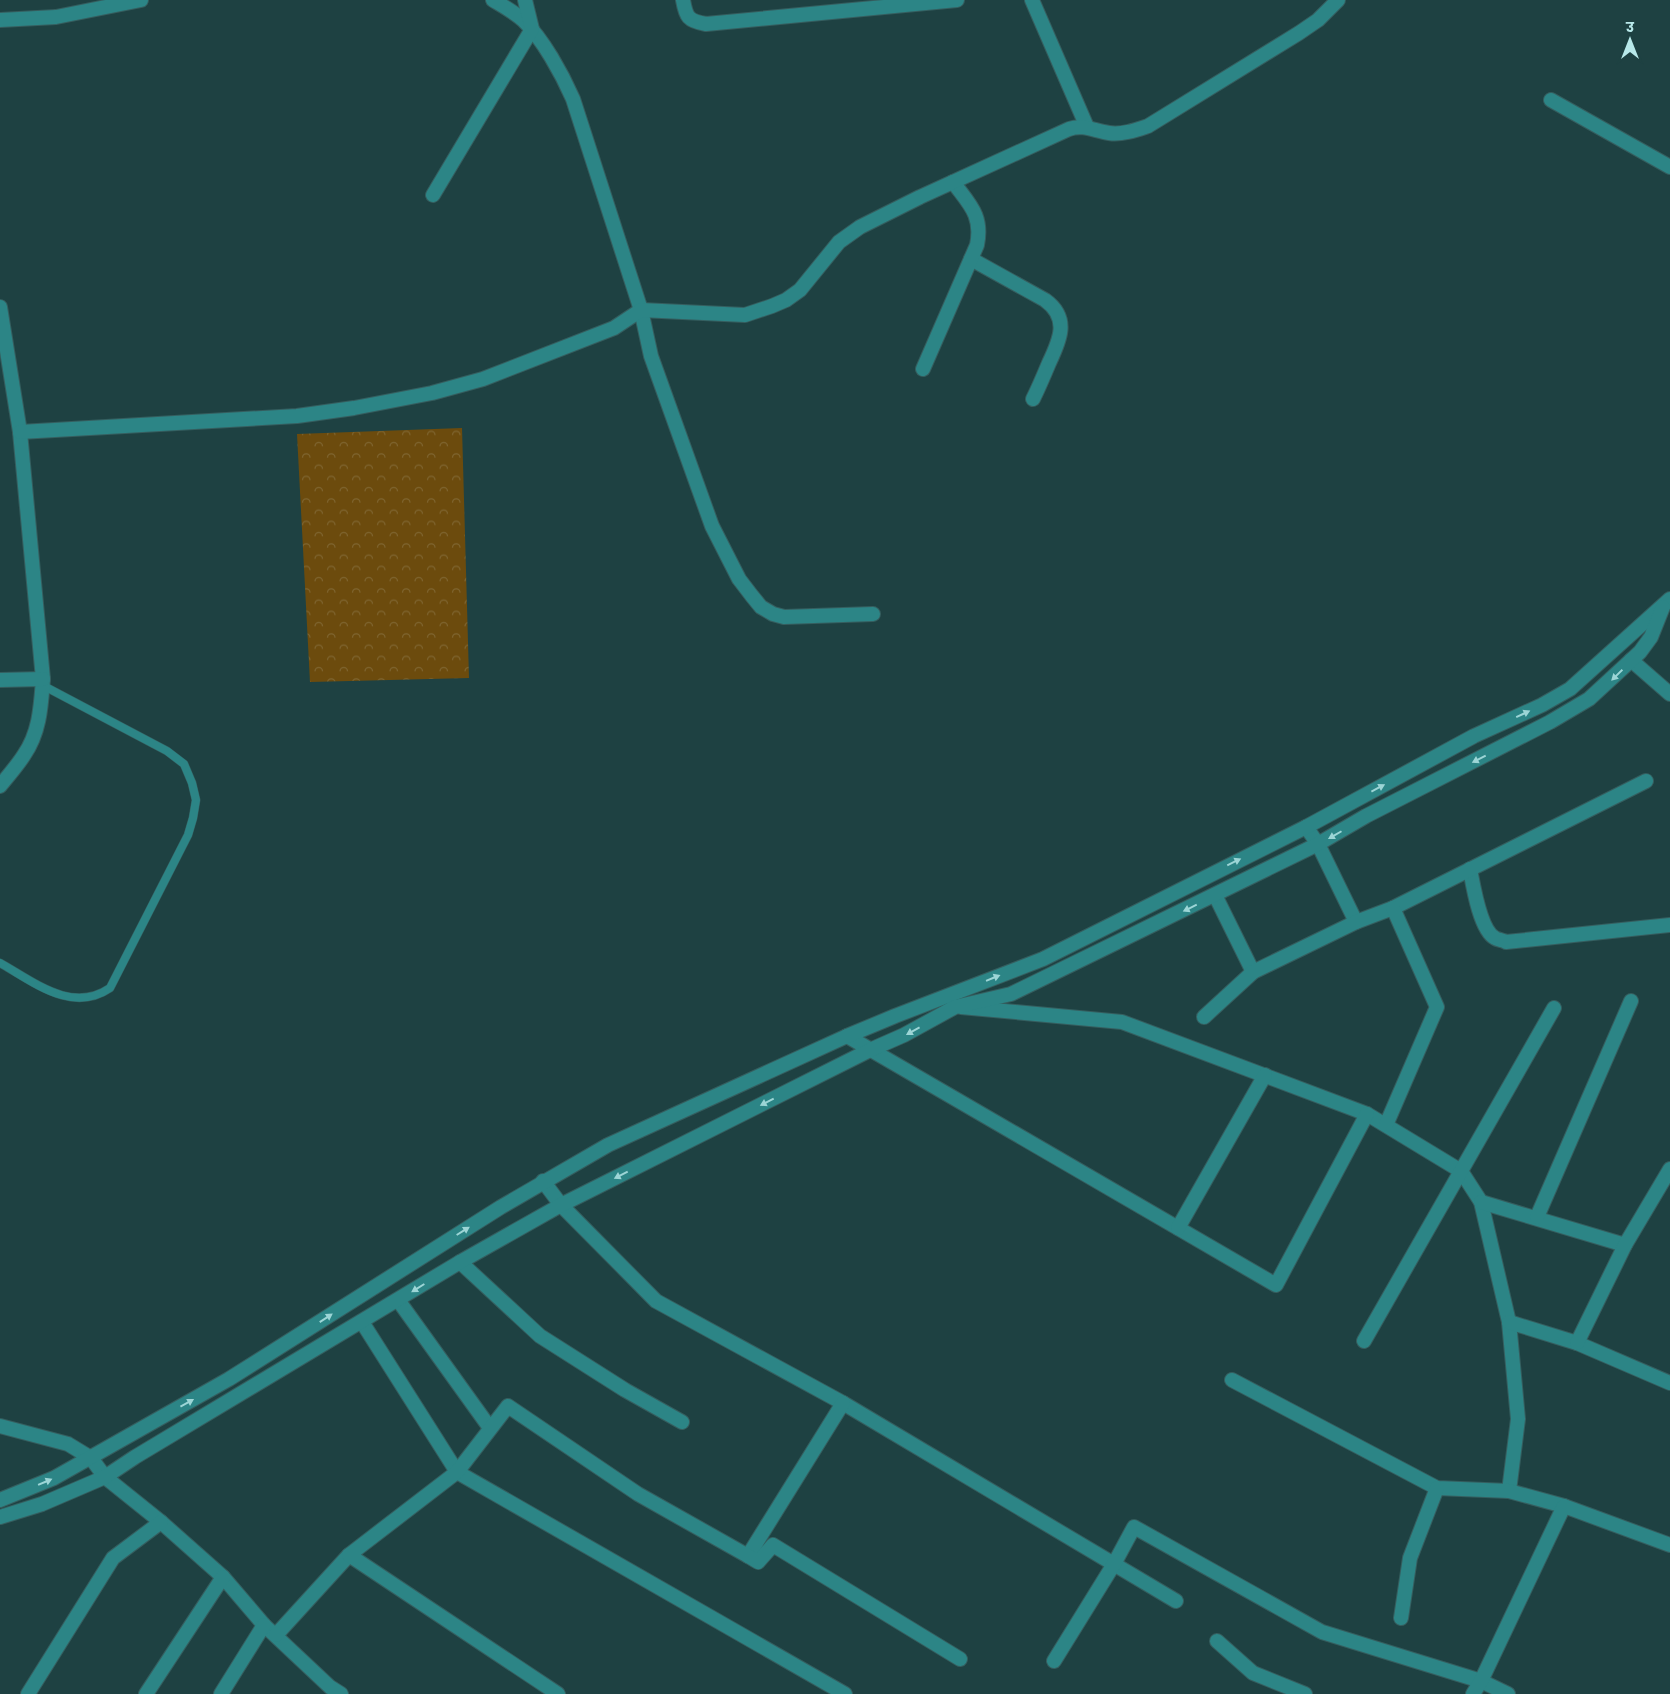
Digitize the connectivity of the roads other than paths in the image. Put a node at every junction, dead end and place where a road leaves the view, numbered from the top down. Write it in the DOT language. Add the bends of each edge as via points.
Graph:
graph roads {
  1 [pos="141,0"];
  2 [pos="493,0"];
  3 [pos="524,0"];
  4 [pos="683,0"];
  5 [pos="957,0"];
  6 [pos="1032,0"];
  7 [pos="1338,0"];
  8 [pos="0,20"];
  9 [pos="532,30"];
  10 [pos="1552,100"];
  11 [pos="1087,127"];
  12 [pos="1670,167"];
  13 [pos="953,182"];
  14 [pos="433,195"];
  15 [pos="971,259"];
  16 [pos="641,310"];
  17 [pos="0,314"];
  18 [pos="923,368"];
  19 [pos="1033,398"];
  20 [pos="20,432"];
  21 [pos="1668,606"];
  22 [pos="873,614"];
  23 [pos="1632,660"];
  24 [pos="0,680"];
  25 [pos="43,682"];
  26 [pos="1570,689"];
  27 [pos="1670,694"];
  28 [pos="1580,704"];
  29 [pos="1646,781"];
  30 [pos="0,786"];
  31 [pos="1306,826"];
  32 [pos="1318,844"];
  33 [pos="1470,869"];
  34 [pos="1215,896"];
  35 [pos="1393,908"];
  36 [pos="1356,922"];
  37 [pos="1670,925"];
  38 [pos="0,962"];
  39 [pos="1253,972"];
  40 [pos="1632,1001"];
  41 [pos="952,1002"];
  42 [pos="1554,1008"];
  43 [pos="1204,1017"];
  44 [pos="847,1036"];
  45 [pos="870,1050"];
  46 [pos="1265,1075"];
  47 [pos="1367,1114"];
  48 [pos="1386,1125"];
  49 [pos="1670,1169"];
  50 [pos="1460,1171"];
  51 [pos="543,1181"];
  52 [pos="1481,1202"];
  53 [pos="561,1205"];
  54 [pos="1537,1217"];
  55 [pos="1178,1228"];
  56 [pos="1625,1245"];
  57 [pos="460,1262"];
  58 [pos="398,1300"];
  59 [pos="362,1322"];
  60 [pos="1509,1322"];
  61 [pos="1364,1341"];
  62 [pos="1578,1343"];
  63 [pos="1232,1380"];
  64 [pos="1670,1383"];
  65 [pos="843,1402"];
  66 [pos="682,1422"];
  67 [pos="0,1426"];
  68 [pos="490,1428"];
  69 [pos="91,1458"];
  70 [pos="457,1472"];
  71 [pos="105,1477"];
  72 [pos="1437,1488"];
  73 [pos="1509,1491"];
  74 [pos="0,1500"];
  75 [pos="1564,1506"];
  76 [pos="0,1517"];
  77 [pos="161,1522"];
  78 [pos="1670,1545"];
  79 [pos="349,1555"];
  80 [pos="748,1556"];
  81 [pos="1114,1564"];
  82 [pos="223,1577"];
  83 [pos="1176,1601"];
  84 [pos="1400,1618"];
  85 [pos="264,1625"];
  86 [pos="276,1635"];
  87 [pos="1217,1641"];
  88 [pos="960,1659"];
  89 [pos="1054,1661"];
  90 [pos="1481,1681"];
  91 [pos="332,1692"];
  92 [pos="28,1694"];
  93 [pos="146,1694"];
  94 [pos="221,1694"];
  95 [pos="558,1694"];
  96 [pos="845,1694"];
  97 [pos="1306,1694"];
  98 [pos="1473,1694"];
  99 [pos="1508,1694"];
  1 -- 8 [label="street" via="56,17"];
  2 -- 9 [label="street" via="521,18"];
  3 -- 9 [label="street"];
  4 -- 5 [label="street" via="687,16 693,22 706,24"];
  6 -- 11 [label="street"];
  7 -- 11 [label="street" via="1299,34 1148,126 1120,133"];
  9 -- 14 [label="street"];
  9 -- 16 [label="street" via="573,99"];
  10 -- 12 [label="street"];
  11 -- 13 [label="street" via="1069,129"];
  13 -- 15 [label="street" via="972,209 979,226 977,245"];
  13 -- 16 [label="street" via="860,226 839,242 800,290 772,306 745,315"];
  15 -- 18 [label="street"];
  15 -- 19 [label="street" via="1045,300 1058,315 1061,336"];
  16 -- 20 [label="street" via="614,328 483,379 432,393 297,416"];
  16 -- 22 [label="street" via="651,356 712,526 739,579 761,607 784,617"];
  17 -- 20 [label="street"];
  20 -- 25 [label="street"];
  21 -- 23 [label="street" via="1651,638"];
  21 -- 26 [label="street"];
  23 -- 27 [label="street"];
  23 -- 28 [label="street, one-way"];
  24 -- 25 [label="street"];
  25 -- 30 [label="street" via="40,717 34,735 25,754"];
  25 -- 38 [label="lane" via="184,764 196,800 188,835 110,988 83,999 69,998 54,993"];
  26 -- 28 [label="street"];
  31 -- 26 [label="street, one-way" via="1474,736"];
  28 -- 32 [label="street, one-way"];
  29 -- 33 [label="street"];
  31 -- 32 [label="street"];
  41 -- 31 [label="street, one-way"];
  32 -- 34 [label="street"];
  32 -- 36 [label="street"];
  33 -- 35 [label="street"];
  33 -- 37 [label="street" via="1486,927 1493,937 1506,942"];
  34 -- 39 [label="street"];
  34 -- 41 [label="street, one-way" via="1011,994"];
  35 -- 36 [label="street"];
  35 -- 48 [label="street" via="1437,1007"];
  36 -- 39 [label="street"];
  39 -- 43 [label="street"];
  40 -- 54 [label="street"];
  41 -- 44 [label="street" via="895,1016"];
  41 -- 45 [label="street, one-way" via="904,1035"];
  41 -- 46 [label="street" via="1122,1022"];
  42 -- 50 [label="street"];
  44 -- 45 [label="street"];
  44 -- 51 [label="street" via="651,1124"];
  45 -- 53 [label="street, one-way"];
  45 -- 55 [label="street"];
  46 -- 47 [label="street"];
  46 -- 55 [label="street"];
  47 -- 48 [label="street"];
  47 -- 55 [label="street" via="1276,1285"];
  48 -- 50 [label="street"];
  49 -- 56 [label="street"];
  50 -- 52 [label="street"];
  50 -- 61 [label="street"];
  51 -- 53 [label="street"];
  69 -- 51 [label="street, one-way" via="229,1380"];
  52 -- 54 [label="street"];
  52 -- 60 [label="street"];
  53 -- 57 [label="street"];
  53 -- 65 [label="street" via="656,1301"];
  54 -- 56 [label="street"];
  56 -- 62 [label="street"];
  57 -- 58 [label="street, one-way"];
  57 -- 66 [label="street" via="540,1336"];
  58 -- 59 [label="street"];
  58 -- 68 [label="street"];
  59 -- 70 [label="street"];
  59 -- 71 [label="street"];
  60 -- 62 [label="street"];
  60 -- 73 [label="street" via="1518,1419"];
  62 -- 64 [label="street"];
  63 -- 72 [label="street"];
  65 -- 80 [label="street"];
  65 -- 81 [label="street"];
  67 -- 69 [label="street" via="68,1444"];
  68 -- 70 [label="street"];
  68 -- 80 [label="street" via="508,1406 638,1494"];
  69 -- 71 [label="street"];
  74 -- 69 [label="street, one-way" via="54,1478"];
  70 -- 79 [label="street"];
  70 -- 96 [label="street"];
  71 -- 76 [label="street" via="42,1504"];
  71 -- 77 [label="street"];
  72 -- 73 [label="street"];
  72 -- 84 [label="street" via="1410,1558"];
  73 -- 75 [label="street"];
  75 -- 78 [label="street"];
  75 -- 90 [label="street"];
  77 -- 82 [label="street"];
  77 -- 92 [label="street" via="114,1558"];
  79 -- 86 [label="street"];
  79 -- 95 [label="street"];
  80 -- 88 [label="street" via="758,1562 773,1545"];
  81 -- 83 [label="street"];
  81 -- 89 [label="street"];
  81 -- 90 [label="street" via="1134,1527 1322,1632"];
  82 -- 85 [label="street"];
  82 -- 93 [label="street"];
  85 -- 86 [label="street"];
  85 -- 94 [label="street"];
  86 -- 91 [label="street"];
  87 -- 97 [label="street" via="1253,1673"];
  90 -- 98 [label="street"];
  90 -- 99 [label="street"];
}
